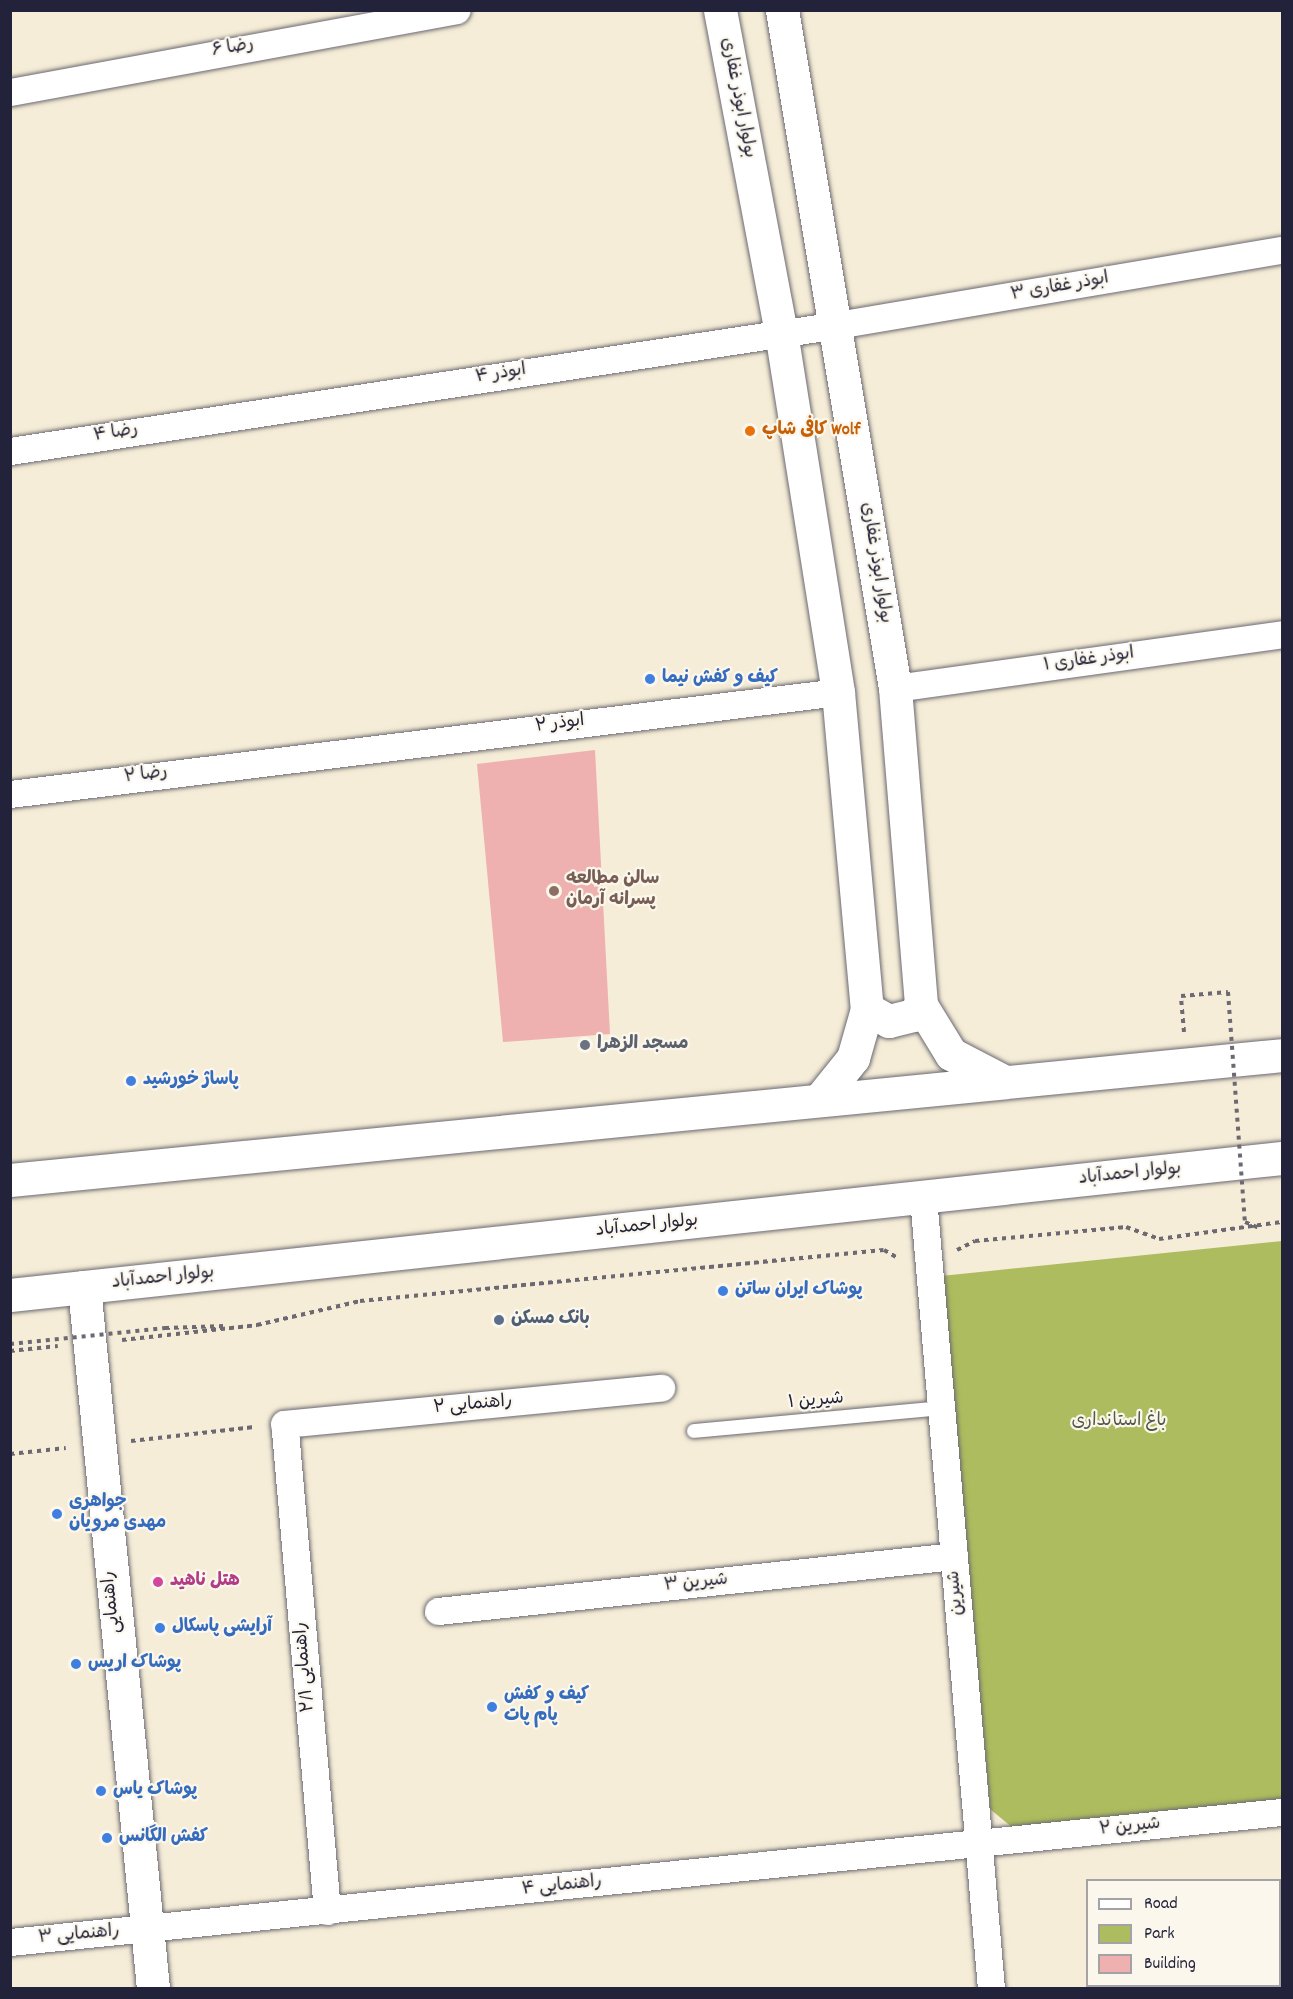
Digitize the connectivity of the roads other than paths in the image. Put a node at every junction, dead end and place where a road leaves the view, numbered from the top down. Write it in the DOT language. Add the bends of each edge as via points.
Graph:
graph roads {
  1 [pos="457,10"];
  2 [pos="720,10"];
  3 [pos="782,10"];
  4 [pos="10,92"];
  5 [pos="1282,250"];
  6 [pos="837,326"];
  7 [pos="781,332"];
  8 [pos="221,417"];
  9 [pos="10,451"];
  10 [pos="1282,634"];
  11 [pos="895,688"];
  12 [pos="838,692"];
  13 [pos="282,758"];
  14 [pos="10,794"];
  15 [pos="921,1005"];
  16 [pos="867,1009"];
  17 [pos="1282,1055"];
  18 [pos="1003,1081"];
  19 [pos="820,1099"];
  20 [pos="1282,1158"];
  21 [pos="10,1180"];
  22 [pos="923,1197"];
  23 [pos="84,1287"];
  24 [pos="10,1295"];
  25 [pos="661,1388"];
  26 [pos="941,1408"];
  27 [pos="284,1424"];
  28 [pos="694,1431"];
  29 [pos="954,1556"];
  30 [pos="438,1611"];
  31 [pos="1282,1812"];
  32 [pos="977,1843"];
  33 [pos="327,1911"];
  34 [pos="147,1929"];
  35 [pos="10,1941"];
  36 [pos="153,1989"];
  37 [pos="991,1989"];
  1 -- 4 [label="street, رضا ۶"];
  2 -- 7 [label="main road, بولوار ابوذر غفاری"];
  3 -- 6 [label="main road, بولوار ابوذر غفاری"];
  5 -- 6 [label="street, ابوذر غفاری ۳"];
  6 -- 7 [label="street, ابوذر غفاری ۳"];
  6 -- 11 [label="main road, بولوار ابوذر غفاری"];
  7 -- 8 [label="street, ابوذر ۴"];
  7 -- 12 [label="main road, بولوار ابوذر غفاری"];
  8 -- 9 [label="street, رضا ۴"];
  10 -- 11 [label="street, ابوذر غفاری ۱"];
  11 -- 15 [label="main road, بولوار ابوذر غفاری"];
  12 -- 13 [label="street, ابوذر ۲"];
  12 -- 16 [label="main road, بولوار ابوذر غفاری"];
  13 -- 14 [label="street, رضا ۲"];
  15 -- 16 [label="main road" via="902,1020 877,1017"];
  15 -- 18 [label="main road, بولوار ابوذر غفاری" via="951,1054"];
  16 -- 19 [label="main road, بولوار ابوذر غفاری" via="853,1058"];
  17 -- 18 [label="main road"];
  18 -- 19 [label="main road"];
  19 -- 21 [label="main road"];
  20 -- 22 [label="main road, بولوار احمدآباد"];
  22 -- 23 [label="main road, بولوار احمدآباد"];
  22 -- 26 [label="street, شیرین"];
  23 -- 24 [label="main road, بولوار احمدآباد"];
  23 -- 34 [label="main road, راهنمایی"];
  25 -- 27 [label="street, راهنمایی ۲"];
  26 -- 28 [label="lane, شیرین ۱"];
  26 -- 29 [label="street, شیرین"];
  27 -- 33 [label="street, راهنمایی ۲/۱"];
  29 -- 30 [label="street, شیرین ۳"];
  29 -- 32 [label="street, شیرین"];
  31 -- 32 [label="street, شیرین ۲"];
  32 -- 33 [label="street, راهنمایی ۴"];
  32 -- 37 [label="street, شیرین"];
  33 -- 34 [label="street, راهنمایی ۴"];
  34 -- 35 [label="street, راهنمایی ۳"];
  34 -- 36 [label="main road, راهنمایی"];
}
